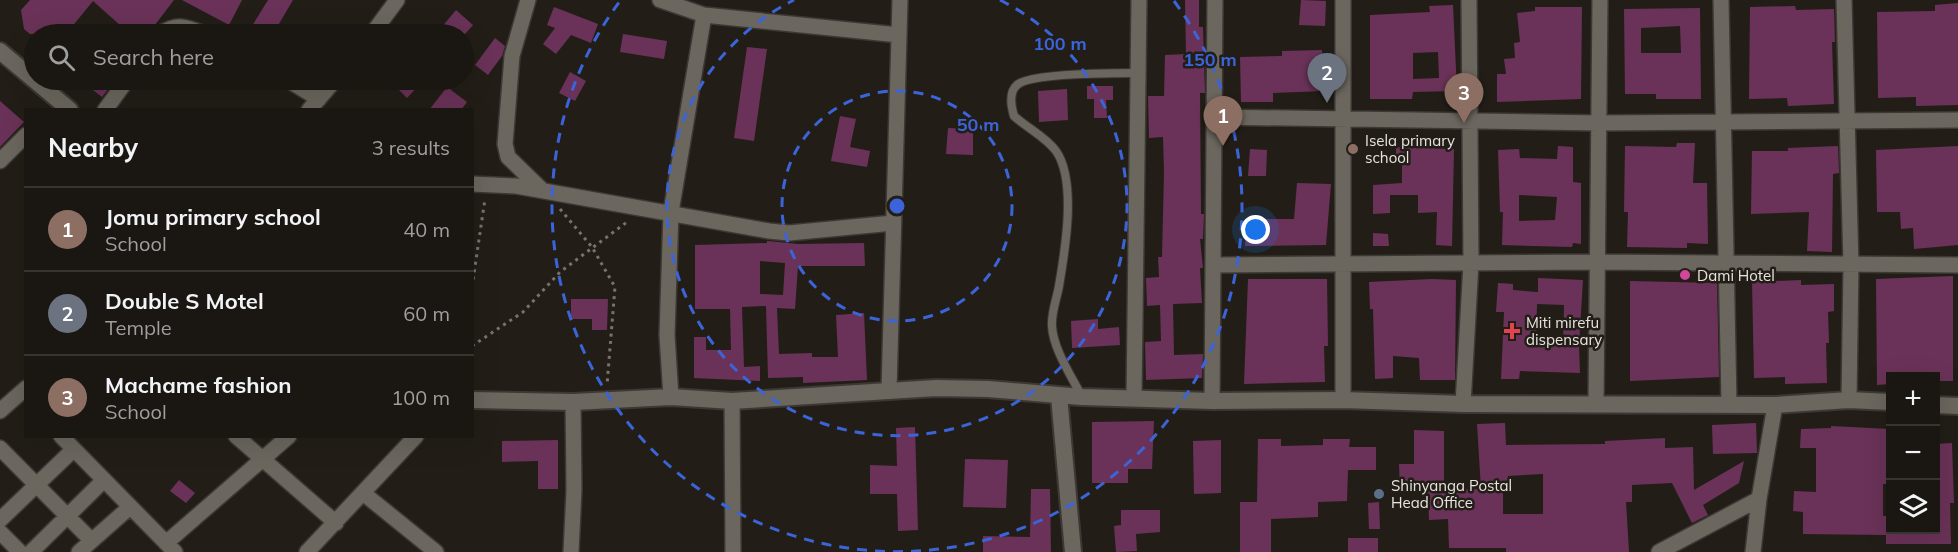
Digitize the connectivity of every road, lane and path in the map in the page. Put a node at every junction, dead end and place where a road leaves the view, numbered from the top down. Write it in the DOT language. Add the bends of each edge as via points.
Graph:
graph roads {
  1 [pos="397,0"];
  2 [pos="528,0"];
  3 [pos="660,0"];
  4 [pos="900,0"];
  5 [pos="1139,0"];
  6 [pos="1215,0"];
  7 [pos="1343,0"];
  8 [pos="1469,0"];
  9 [pos="1600,0"];
  10 [pos="1722,0"];
  11 [pos="1844,0"];
  12 [pos="704,15"];
  13 [pos="379,24"];
  14 [pos="899,34"];
  15 [pos="0,51"];
  16 [pos="24,73"];
  17 [pos="1138,73"];
  18 [pos="42,90"];
  19 [pos="120,90"];
  20 [pos="299,90"];
  21 [pos="326,90"];
  22 [pos="314,104"];
  23 [pos="60,107"];
  24 [pos="106,108"];
  25 [pos="1216,117"];
  26 [pos="1341,118"];
  27 [pos="1958,120"];
  28 [pos="1471,121"];
  29 [pos="1723,121"];
  30 [pos="1846,122"];
  31 [pos="1599,123"];
  32 [pos="24,137"];
  33 [pos="0,161"];
  34 [pos="479,184"];
  35 [pos="545,192"];
  36 [pos="648,208"];
  37 [pos="671,212"];
  38 [pos="893,223"];
  39 [pos="592,247"];
  40 [pos="1596,262"];
  41 [pos="1344,263"];
  42 [pos="1471,263"];
  43 [pos="1215,265"];
  44 [pos="1727,265"];
  45 [pos="1851,265"];
  46 [pos="1958,265"];
  47 [pos="474,276"];
  48 [pos="474,345"];
  49 [pos="889,390"];
  50 [pos="24,393"];
  51 [pos="1059,396"];
  52 [pos="671,397"];
  53 [pos="1082,397"];
  54 [pos="1134,398"];
  55 [pos="608,399"];
  56 [pos="474,400"];
  57 [pos="1343,400"];
  58 [pos="1849,400"];
  59 [pos="732,401"];
  60 [pos="1212,401"];
  61 [pos="573,402"];
  62 [pos="1886,402"];
  63 [pos="1596,403"];
  64 [pos="1463,404"];
  65 [pos="1729,405"];
  66 [pos="1775,405"];
  67 [pos="1940,405"];
  68 [pos="1958,406"];
  69 [pos="0,411"];
  70 [pos="63,438"];
  71 [pos="238,438"];
  72 [pos="287,438"];
  73 [pos="414,438"];
  74 [pos="0,448"];
  75 [pos="73,450"];
  76 [pos="261,460"];
  77 [pos="104,480"];
  78 [pos="35,486"];
  79 [pos="363,493"];
  80 [pos="1759,499"];
  81 [pos="130,507"];
  82 [pos="66,517"];
  83 [pos="0,520"];
  84 [pos="336,523"];
  85 [pos="0,532"];
  86 [pos="91,540"];
  87 [pos="170,547"];
  88 [pos="20,552"];
  89 [pos="31,552"];
  90 [pos="79,552"];
  91 [pos="307,552"];
  92 [pos="436,552"];
  93 [pos="571,552"];
  94 [pos="732,552"];
  95 [pos="1073,552"];
  96 [pos="1659,552"];
  97 [pos="1753,552"];
  1 -- 13 [label="street"];
  2 -- 35 [label="street" via="512,56 505,144 508,157"];
  3 -- 12 [label="street"];
  4 -- 14 [label="street"];
  5 -- 17 [label="street"];
  6 -- 25 [label="street"];
  7 -- 26 [label="street"];
  8 -- 28 [label="street"];
  9 -- 31 [label="street"];
  10 -- 29 [label="street"];
  11 -- 30 [label="street"];
  12 -- 14 [label="street"];
  12 -- 37 [label="street"];
  14 -- 38 [label="street"];
  15 -- 16 [label="street"];
  17 -- 53 [label="lane" via="1025,80 1015,87 1012,96 1014,116 1051,145 1060,158 1064,175 1064,250 1052,326"];
  17 -- 54 [label="street"];
  18 -- 23 [label="street"];
  19 -- 24 [label="street"];
  20 -- 22 [label="street"];
  21 -- 22 [label="street"];
  25 -- 26 [label="street"];
  25 -- 43 [label="street"];
  26 -- 28 [label="street"];
  26 -- 41 [label="street"];
  27 -- 30 [label="street"];
  28 -- 31 [label="street"];
  28 -- 42 [label="street"];
  29 -- 30 [label="street"];
  29 -- 31 [label="street"];
  29 -- 44 [label="street"];
  30 -- 45 [label="street"];
  31 -- 40 [label="street"];
  32 -- 33 [label="street"];
  34 -- 35 [label="street"];
  34 -- 47 [label="path" via="482,234"];
  35 -- 36 [label="street"];
  35 -- 39 [label="path"];
  36 -- 37 [label="street"];
  36 -- 39 [label="path"];
  37 -- 38 [label="street" via="789,233"];
  37 -- 52 [label="street" via="667,335"];
  38 -- 49 [label="street"];
  39 -- 48 [label="path" via="560,272 523,312"];
  39 -- 55 [label="path" via="615,287"];
  40 -- 42 [label="street"];
  40 -- 44 [label="street"];
  40 -- 63 [label="street"];
  41 -- 42 [label="street"];
  41 -- 43 [label="street"];
  41 -- 57 [label="street"];
  42 -- 64 [label="street"];
  43 -- 60 [label="street"];
  44 -- 45 [label="street"];
  44 -- 65 [label="street"];
  45 -- 46 [label="street"];
  45 -- 58 [label="street"];
  49 -- 51 [label="street" via="988,389"];
  49 -- 59 [label="street"];
  50 -- 69 [label="street"];
  51 -- 53 [label="street"];
  51 -- 95 [label="street"];
  52 -- 55 [label="street"];
  52 -- 59 [label="street"];
  53 -- 54 [label="street"];
  54 -- 60 [label="street"];
  55 -- 61 [label="street"];
  56 -- 61 [label="street"];
  57 -- 60 [label="street"];
  57 -- 64 [label="street"];
  58 -- 62 [label="street"];
  58 -- 66 [label="street"];
  59 -- 94 [label="street"];
  61 -- 93 [label="street"];
  63 -- 64 [label="street"];
  63 -- 65 [label="street"];
  65 -- 66 [label="street"];
  66 -- 80 [label="street"];
  67 -- 68 [label="street"];
  70 -- 75 [label="street"];
  71 -- 76 [label="street"];
  72 -- 76 [label="street"];
  73 -- 79 [label="street"];
  74 -- 78 [label="street"];
  75 -- 77 [label="street"];
  75 -- 78 [label="street"];
  76 -- 84 [label="street"];
  76 -- 87 [label="street"];
  77 -- 81 [label="street"];
  77 -- 82 [label="street"];
  78 -- 82 [label="street"];
  78 -- 83 [label="street"];
  79 -- 84 [label="street"];
  79 -- 92 [label="street"];
  80 -- 96 [label="street"];
  80 -- 97 [label="street"];
  81 -- 86 [label="street"];
  81 -- 87 [label="street"];
  82 -- 86 [label="street"];
  82 -- 89 [label="street"];
  84 -- 91 [label="street"];
  85 -- 88 [label="street"];
  86 -- 90 [label="street"];
}
